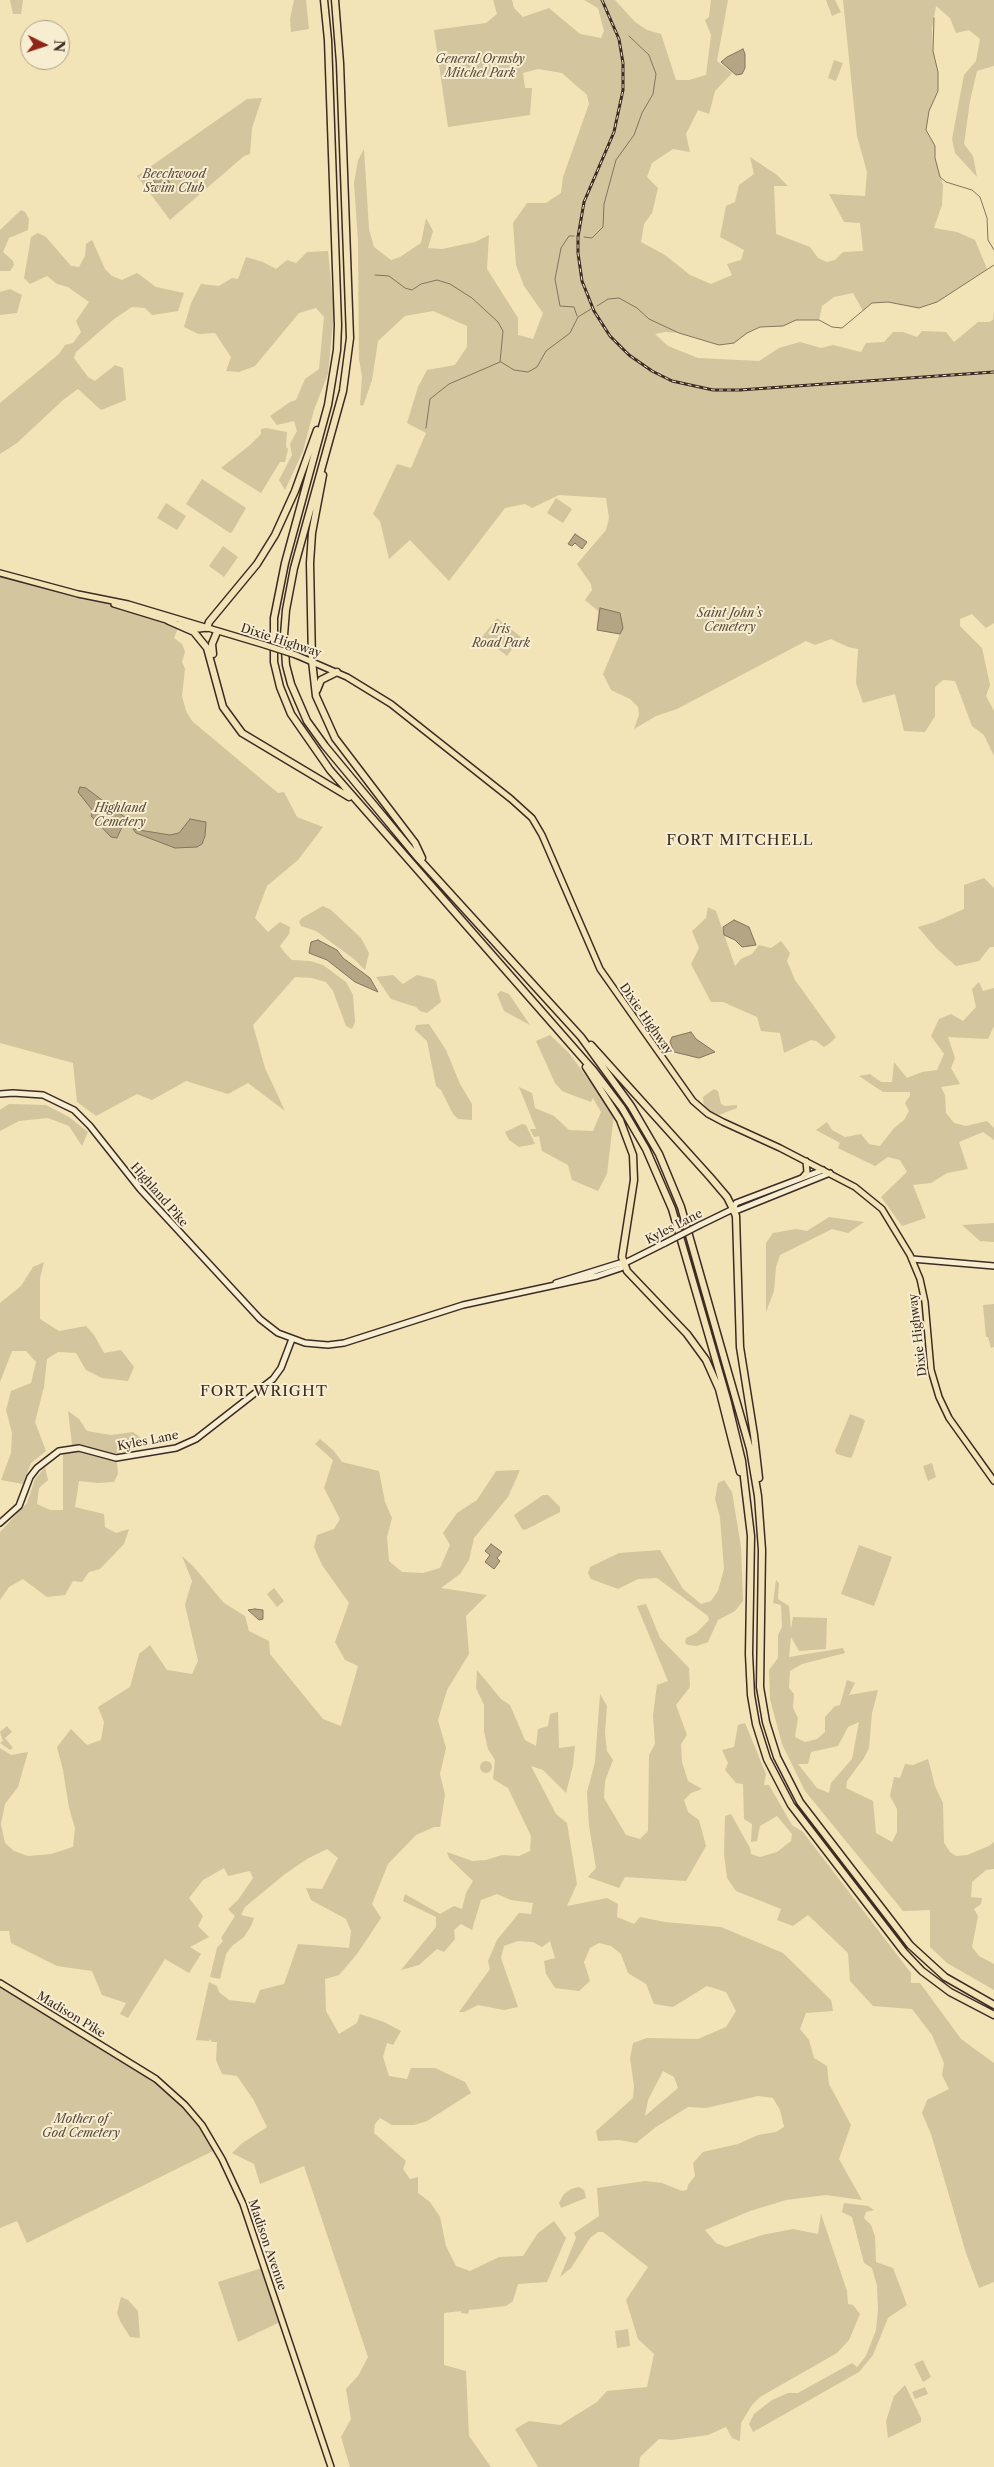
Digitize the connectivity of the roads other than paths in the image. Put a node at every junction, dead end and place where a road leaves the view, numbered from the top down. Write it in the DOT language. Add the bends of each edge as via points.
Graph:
graph roads {
  1 [pos="320,0"];
  2 [pos="324,0"];
  3 [pos="335,0"];
  4 [pos="330,92"];
  5 [pos="333,381"];
  6 [pos="328,446"];
  7 [pos="0,573"];
  8 [pos="112,602"];
  9 [pos="169,621"];
  10 [pos="207,628"];
  11 [pos="217,632"];
  12 [pos="312,661"];
  13 [pos="337,672"];
  14 [pos="214,673"];
  15 [pos="316,696"];
  16 [pos="356,801"];
  17 [pos="401,832"];
  18 [pos="579,1035"];
  19 [pos="575,1048"];
  20 [pos="0,1094"];
  21 [pos="806,1161"];
  22 [pos="823,1170"];
  23 [pos="830,1174"];
  24 [pos="803,1178"];
  25 [pos="733,1209"];
  26 [pos="912,1259"];
  27 [pos="625,1263"];
  28 [pos="994,1266"];
  29 [pos="292,1339"];
  30 [pos="994,1481"];
  31 [pos="758,1496"];
  32 [pos="0,1523"];
  33 [pos="750,1525"];
  34 [pos="0,1984"];
  35 [pos="994,2005"];
  36 [pos="994,2015"];
  37 [pos="132,2063"];
  38 [pos="331,2467"];
  1 -- 4 [label="highway"];
  2 -- 4 [label="highway"];
  3 -- 6 [label="highway" via="350,319 346,372"];
  4 -- 5 [label="highway" via="338,325"];
  5 -- 10 [label="highway" via="295,491 275,535 258,564"];
  5 -- 16 [label="highway" via="285,563 274,618 273,646 280,687 291,714"];
  6 -- 12 [label="highway" via="311,546"];
  6 -- 17 [label="highway" via="290,588 284,635 286,665 294,694 324,746"];
  7 -- 8 [label="main road, Dixie Highway"];
  8 -- 9 [label="main road, Dixie Highway"];
  8 -- 10 [label="main road, Dixie Highway"];
  9 -- 10 [label="main road, Dixie Highway"];
  9 -- 14 [label="highway" via="194,632 202,640"];
  10 -- 11 [label="main road, Dixie Highway"];
  11 -- 12 [label="main road, Dixie Highway, bridge"];
  11 -- 14 [label="highway" via="212,648"];
  12 -- 13 [label="main road, Dixie Highway"];
  12 -- 15 [label="highway"];
  13 -- 15 [label="highway" via="321,680"];
  13 -- 21 [label="main road, Dixie Highway" via="391,704 532,818 600,969 693,1101 723,1122"];
  14 -- 16 [label="highway" via="226,714 242,733"];
  15 -- 17 [label="highway" via="335,738 389,810"];
  16 -- 19 [label="highway"];
  17 -- 18 [label="highway" via="415,843 426,866"];
  18 -- 25 [label="highway" via="639,1097"];
  18 -- 31 [label="highway" via="643,1126 677,1195 740,1408"];
  19 -- 27 [label="highway" via="620,1120 632,1147 634,1180 622,1257"];
  19 -- 33 [label="highway" via="608,1088 631,1123 668,1198 737,1436"];
  20 -- 29 [label="main road, Highland Pike" via="43,1096 74,1110 140,1189 246,1304 271,1328"];
  21 -- 22 [label="main road, Dixie Highway"];
  21 -- 24 [label="main road" via="807,1172"];
  22 -- 23 [label="main road, Dixie Highway"];
  22 -- 24 [label="main road, Kyles Lane"];
  23 -- 25 [label="main road, Kyles Lane" via="738,1210"];
  23 -- 26 [label="main road, Dixie Highway" via="861,1190 882,1209"];
  24 -- 25 [label="main road, Kyles Lane" via="736,1203"];
  25 -- 27 [label="main road, Kyles Lane, bridge"];
  25 -- 31 [label="highway" via="736,1216 740,1348 758,1466"];
  26 -- 28 [label="main road"];
  26 -- 30 [label="main road, Dixie Highway" via="923,1290 931,1370 937,1393 949,1418"];
  27 -- 29 [label="main road, Kyles Lane" via="463,1305 344,1342 320,1345"];
  27 -- 33 [label="highway" via="627,1271 687,1334 706,1360 729,1423"];
  29 -- 32 [label="main road, Kyles Lane" via="281,1368 273,1379 196,1439 176,1448 116,1458 79,1448 59,1451 37,1468 19,1506"];
  31 -- 35 [label="highway" via="762,1566 760,1687 771,1740 784,1773 812,1818 916,1951 952,1982"];
  33 -- 36 [label="highway" via="751,1695 761,1742 775,1777 806,1826 904,1952 945,1990"];
  34 -- 37 [label="main road, Madison Pike"];
  37 -- 38 [label="main road, Madison Avenue" via="186,2104 222,2158 243,2204"];
}
